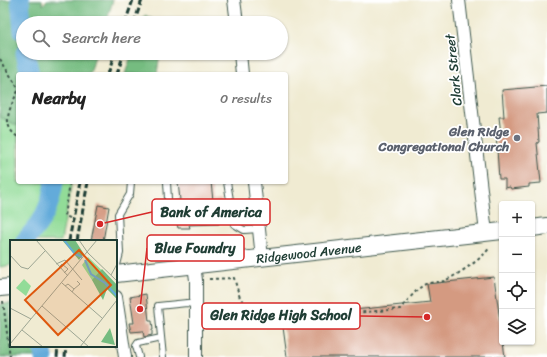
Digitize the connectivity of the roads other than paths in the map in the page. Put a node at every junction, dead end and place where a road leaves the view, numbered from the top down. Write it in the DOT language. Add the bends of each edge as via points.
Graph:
graph roads {
  1 [pos="234,0"];
  2 [pos="460,0"];
  3 [pos="236,16"];
  4 [pos="241,60"];
  5 [pos="242,72"];
  6 [pos="131,184"];
  7 [pos="167,184"];
  8 [pos="228,184"];
  9 [pos="254,184"];
  10 [pos="168,199"];
  11 [pos="547,226"];
  12 [pos="535,228"];
  13 [pos="259,229"];
  14 [pos="499,233"];
  15 [pos="487,241"];
  16 [pos="262,258"];
  17 [pos="194,265"];
  18 [pos="117,266"];
  19 [pos="117,274"];
  20 [pos="10,287"];
  21 [pos="1,294"];
  22 [pos="117,304"];
  23 [pos="197,305"];
  24 [pos="161,338"];
  25 [pos="125,357"];
  26 [pos="139,357"];
  27 [pos="162,357"];
  28 [pos="196,357"];
  1 -- 3 [label="street"];
  2 -- 15 [label="street, Clark Street"];
  4 -- 5 [label="street"];
  6 -- 18 [label="lane" via="130,194 118,214 120,253"];
  7 -- 10 [label="lane"];
  8 -- 13 [label="lane" via="234,224 244,230"];
  9 -- 13 [label="street"];
  11 -- 12 [label="street"];
  13 -- 16 [label="street"];
  14 -- 15 [label="street, Ridgewood Avenue"];
  15 -- 16 [label="street, Ridgewood Avenue"];
  16 -- 17 [label="street, Ridgewood Avenue"];
  17 -- 19 [label="street, Ridgewood Avenue"];
  17 -- 23 [label="street"];
  20 -- 21 [label="street"];
  22 -- 25 [label="street"];
  23 -- 24 [label="lane" via="187,303 158,306"];
  23 -- 28 [label="street"];
  24 -- 26 [label="lane" via="138,343 136,346"];
  24 -- 27 [label="lane"];
}
